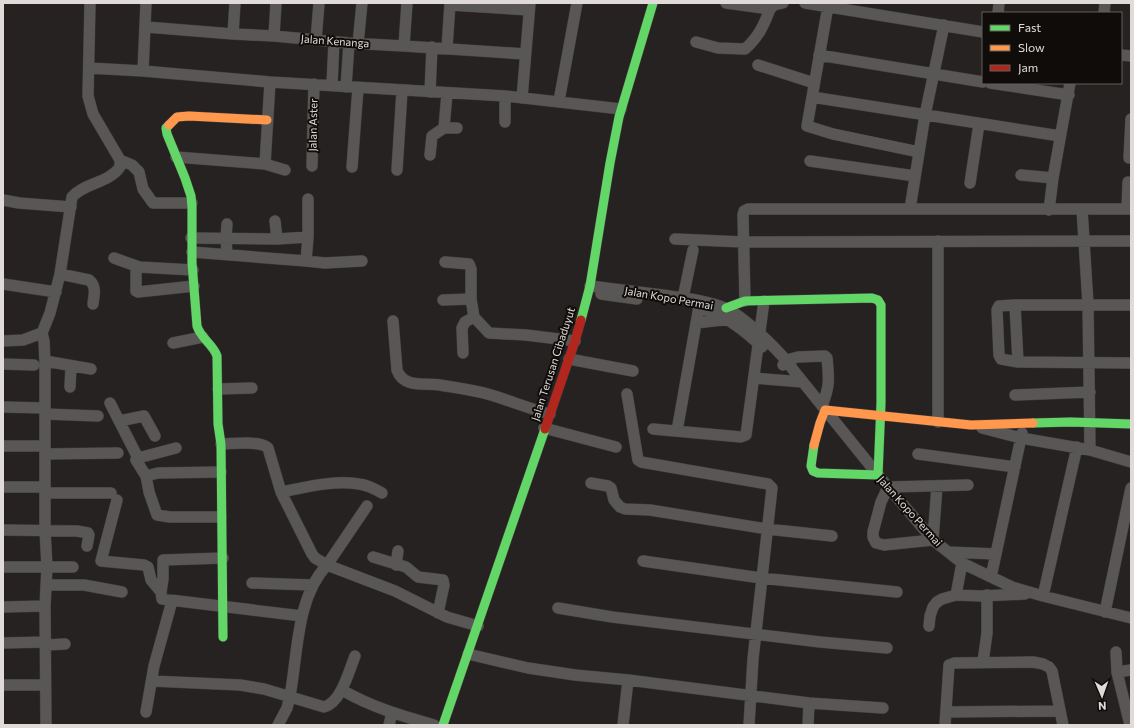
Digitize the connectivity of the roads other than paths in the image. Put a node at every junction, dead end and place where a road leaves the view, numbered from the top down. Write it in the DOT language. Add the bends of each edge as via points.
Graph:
graph roads {
  1 [pos="90,3"];
  2 [pos="146,3"];
  3 [pos="235,3"];
  4 [pos="276,3"];
  5 [pos="319,3"];
  6 [pos="362,3"];
  7 [pos="407,3"];
  8 [pos="577,3"];
  9 [pos="653,3"];
  10 [pos="783,3"];
  11 [pos="805,3"];
  12 [pos="450,4"];
  13 [pos="731,4"];
  14 [pos="828,6"];
  15 [pos="845,6"];
  16 [pos="530,7"];
  17 [pos="770,9"];
  18 [pos="944,25"];
  19 [pos="146,27"];
  20 [pos="982,32"];
  21 [pos="233,34"];
  22 [pos="274,36"];
  23 [pos="316,40"];
  24 [pos="334,42"];
  25 [pos="696,42"];
  26 [pos="353,43"];
  27 [pos="404,46"];
  28 [pos="432,47"];
  29 [pos="447,48"];
  30 [pos="525,54"];
  31 [pos="819,55"];
  32 [pos="758,65"];
  33 [pos="89,68"];
  34 [pos="143,71"];
  35 [pos="934,74"];
  36 [pos="270,82"];
  37 [pos="982,82"];
  38 [pos="814,83"];
  39 [pos="314,84"];
  40 [pos="997,84"];
  41 [pos="1070,84"];
  42 [pos="332,85"];
  43 [pos="346,87"];
  44 [pos="358,88"];
  45 [pos="402,91"];
  46 [pos="430,92"];
  47 [pos="447,93"];
  48 [pos="1069,95"];
  49 [pos="505,96"];
  50 [pos="812,97"];
  51 [pos="522,98"];
  52 [pos="559,101"];
  53 [pos="621,109"];
  54 [pos="925,115"];
  55 [pos="1131,119"];
  56 [pos="267,120"];
  57 [pos="506,122"];
  58 [pos="979,124"];
  59 [pos="444,128"];
  60 [pos="457,128"];
  61 [pos="1060,136"];
  62 [pos="919,152"];
  63 [pos="430,155"];
  64 [pos="176,157"];
  65 [pos="1129,158"];
  66 [pos="120,160"];
  67 [pos="810,161"];
  68 [pos="265,164"];
  69 [pos="312,166"];
  70 [pos="352,167"];
  71 [pos="285,170"];
  72 [pos="397,170"];
  73 [pos="1021,175"];
  74 [pos="915,176"];
  75 [pos="1053,178"];
  76 [pos="1128,182"];
  77 [pos="970,183"];
  78 [pos="308,199"];
  79 [pos="3,200"];
  80 [pos="192,203"];
  81 [pos="71,207"];
  82 [pos="910,209"];
  83 [pos="1082,209"];
  84 [pos="1129,209"];
  85 [pos="1049,210"];
  86 [pos="275,221"];
  87 [pos="227,224"];
  88 [pos="308,236"];
  89 [pos="191,238"];
  90 [pos="226,238"];
  91 [pos="276,239"];
  92 [pos="675,240"];
  93 [pos="938,241"];
  94 [pos="1084,241"];
  95 [pos="1131,241"];
  96 [pos="743,242"];
  97 [pos="692,250"];
  98 [pos="192,252"];
  99 [pos="227,254"];
  100 [pos="114,258"];
  101 [pos="306,261"];
  102 [pos="362,261"];
  103 [pos="444,262"];
  104 [pos="139,267"];
  105 [pos="193,270"];
  106 [pos="60,274"];
  107 [pos="3,284"];
  108 [pos="194,286"];
  109 [pos="3,288"];
  110 [pos="589,289"];
  111 [pos="56,292"];
  112 [pos="682,298"];
  113 [pos="443,300"];
  114 [pos="471,300"];
  115 [pos="667,300"];
  116 [pos="745,301"];
  117 [pos="764,301"];
  118 [pos="93,304"];
  119 [pos="1088,304"];
  120 [pos="700,305"];
  121 [pos="1015,305"];
  122 [pos="1131,305"];
  123 [pos="726,308"];
  124 [pos="474,318"];
  125 [pos="734,319"];
  126 [pos="393,321"];
  127 [pos="696,323"];
  128 [pos="42,333"];
  129 [pos="202,337"];
  130 [pos="759,339"];
  131 [pos="3,341"];
  132 [pos="574,341"];
  133 [pos="172,343"];
  134 [pos="463,353"];
  135 [pos="569,359"];
  136 [pos="45,361"];
  137 [pos="785,362"];
  138 [pos="1018,362"];
  139 [pos="1088,363"];
  140 [pos="1131,363"];
  141 [pos="3,364"];
  142 [pos="34,365"];
  143 [pos="71,366"];
  144 [pos="91,369"];
  145 [pos="633,371"];
  146 [pos="754,378"];
  147 [pos="803,382"];
  148 [pos="70,387"];
  149 [pos="252,388"];
  150 [pos="218,389"];
  151 [pos="1090,392"];
  152 [pos="627,394"];
  153 [pos="1015,395"];
  154 [pos="110,404"];
  155 [pos="3,407"];
  156 [pos="824,408"];
  157 [pos="45,411"];
  158 [pos="550,414"];
  159 [pos="98,416"];
  160 [pos="880,416"];
  161 [pos="119,421"];
  162 [pos="938,422"];
  163 [pos="1089,422"];
  164 [pos="1024,423"];
  165 [pos="1131,424"];
  166 [pos="971,425"];
  167 [pos="544,428"];
  168 [pos="653,429"];
  169 [pos="677,432"];
  170 [pos="155,436"];
  171 [pos="1021,438"];
  172 [pos="221,444"];
  173 [pos="3,446"];
  174 [pos="616,447"];
  175 [pos="1077,447"];
  176 [pos="176,448"];
  177 [pos="45,450"];
  178 [pos="1090,450"];
  179 [pos="118,453"];
  180 [pos="918,454"];
  181 [pos="138,458"];
  182 [pos="1131,462"];
  183 [pos="1015,467"];
  184 [pos="221,472"];
  185 [pos="878,475"];
  186 [pos="146,476"];
  187 [pos="592,483"];
  188 [pos="968,485"];
  189 [pos="888,486"];
  190 [pos="937,486"];
  191 [pos="3,487"];
  192 [pos="1131,488"];
  193 [pos="45,490"];
  194 [pos="281,492"];
  195 [pos="382,493"];
  196 [pos="367,506"];
  197 [pos="221,517"];
  198 [pos="767,529"];
  199 [pos="3,530"];
  200 [pos="45,530"];
  201 [pos="832,536"];
  202 [pos="934,540"];
  203 [pos="87,546"];
  204 [pos="398,551"];
  205 [pos="948,552"];
  206 [pos="996,554"];
  207 [pos="374,557"];
  208 [pos="223,558"];
  209 [pos="643,561"];
  210 [pos="962,564"];
  211 [pos="327,565"];
  212 [pos="396,565"];
  213 [pos="3,567"];
  214 [pos="47,567"];
  215 [pos="73,567"];
  216 [pos="991,577"];
  217 [pos="761,578"];
  218 [pos="252,583"];
  219 [pos="47,585"];
  220 [pos="312,585"];
  221 [pos="122,592"];
  222 [pos="161,592"];
  223 [pos="897,592"];
  224 [pos="956,595"];
  225 [pos="987,595"];
  226 [pos="1038,595"];
  227 [pos="172,601"];
  228 [pos="45,606"];
  229 [pos="224,606"];
  230 [pos="3,607"];
  231 [pos="558,608"];
  232 [pos="1105,612"];
  233 [pos="438,613"];
  234 [pos="302,616"];
  235 [pos="1131,618"];
  236 [pos="478,626"];
  237 [pos="929,626"];
  238 [pos="756,633"];
  239 [pos="223,637"];
  240 [pos="3,643"];
  241 [pos="46,644"];
  242 [pos="65,644"];
  243 [pos="887,648"];
  244 [pos="1116,652"];
  245 [pos="468,654"];
  246 [pos="355,656"];
  247 [pos="983,662"];
  248 [pos="1131,670"];
  249 [pos="1117,672"];
  250 [pos="628,680"];
  251 [pos="152,681"];
  252 [pos="45,684"];
  253 [pos="3,685"];
  254 [pos="342,690"];
  255 [pos="750,695"];
  256 [pos="290,696"];
  257 [pos="809,703"];
  258 [pos="883,708"];
  259 [pos="1060,711"];
  260 [pos="146,712"];
  261 [pos="946,712"];
  262 [pos="392,713"];
  263 [pos="46,725"];
  264 [pos="278,725"];
  265 [pos="389,725"];
  266 [pos="434,725"];
  267 [pos="443,725"];
  268 [pos="623,725"];
  269 [pos="749,725"];
  270 [pos="808,725"];
  271 [pos="945,725"];
  272 [pos="1063,725"];
  273 [pos="1130,725"];
  1 -- 33 [label="street"];
  2 -- 19 [label="street"];
  3 -- 21 [label="street"];
  4 -- 22 [label="street"];
  5 -- 23 [label="street"];
  6 -- 26 [label="street"];
  7 -- 27 [label="street"];
  8 -- 52 [label="street"];
  9 -- 53 [label="street, Jalan Terusan Cibaduyut"];
  10 -- 17 [label="street"];
  11 -- 14 [label="street"];
  12 -- 16 [label="street"];
  12 -- 29 [label="street"];
  13 -- 17 [label="street"];
  14 -- 15 [label="street"];
  14 -- 31 [label="street"];
  15 -- 18 [label="street"];
  16 -- 30 [label="street"];
  17 -- 25 [label="street" via="761,31 745,49 718,48"];
  18 -- 20 [label="street"];
  18 -- 35 [label="street"];
  19 -- 21 [label="street, Jalan Kenanga"];
  19 -- 34 [label="street"];
  21 -- 22 [label="street, Jalan Kenanga"];
  22 -- 23 [label="street, Jalan Kenanga"];
  23 -- 24 [label="street, Jalan Kenanga"];
  24 -- 26 [label="street, Jalan Kenanga"];
  24 -- 42 [label="street"];
  26 -- 27 [label="street, Jalan Kenanga"];
  26 -- 43 [label="street"];
  27 -- 28 [label="street, Jalan Kenanga"];
  28 -- 29 [label="street, Jalan Kenanga"];
  28 -- 46 [label="street"];
  29 -- 30 [label="street, Jalan Kenanga"];
  30 -- 51 [label="street"];
  31 -- 35 [label="street"];
  31 -- 38 [label="street"];
  32 -- 38 [label="street"];
  33 -- 34 [label="street"];
  33 -- 66 [label="street" via="88,96 93,114"];
  34 -- 36 [label="street"];
  35 -- 37 [label="street"];
  35 -- 54 [label="street"];
  36 -- 39 [label="street"];
  36 -- 56 [label="street"];
  38 -- 50 [label="street"];
  39 -- 42 [label="street"];
  39 -- 69 [label="street, Jalan Aster"];
  40 -- 48 [label="street"];
  41 -- 48 [label="street"];
  42 -- 43 [label="street"];
  43 -- 44 [label="street"];
  44 -- 45 [label="street"];
  44 -- 70 [label="street"];
  45 -- 46 [label="street"];
  45 -- 72 [label="street"];
  46 -- 47 [label="street"];
  47 -- 49 [label="street"];
  47 -- 59 [label="street"];
  48 -- 61 [label="street"];
  49 -- 51 [label="street"];
  49 -- 57 [label="street"];
  50 -- 54 [label="street"];
  50 -- 62 [label="street" via="807,127"];
  51 -- 52 [label="street"];
  52 -- 53 [label="street"];
  53 -- 110 [label="street, Jalan Terusan Cibaduyut"];
  54 -- 58 [label="street"];
  54 -- 62 [label="street"];
  55 -- 65 [label="street"];
  56 -- 64 [label="street" via="177,117 166,128"];
  56 -- 68 [label="street"];
  58 -- 61 [label="street"];
  58 -- 77 [label="street"];
  59 -- 60 [label="street"];
  59 -- 63 [label="street" via="432,136"];
  61 -- 75 [label="street"];
  62 -- 74 [label="street"];
  64 -- 68 [label="street"];
  64 -- 80 [label="street"];
  66 -- 80 [label="street" via="132,165 139,172 143,189 153,204"];
  66 -- 81 [label="street" via="120,168 113,174 77,192 70,201"];
  67 -- 74 [label="street"];
  68 -- 71 [label="street"];
  73 -- 75 [label="street"];
  74 -- 82 [label="street"];
  75 -- 85 [label="street"];
  76 -- 84 [label="street"];
  78 -- 88 [label="street"];
  79 -- 81 [label="street"];
  80 -- 89 [label="street"];
  81 -- 106 [label="street"];
  82 -- 85 [label="street"];
  82 -- 96 [label="street" via="748,209 743,213"];
  83 -- 84 [label="street"];
  83 -- 85 [label="street"];
  83 -- 94 [label="street"];
  86 -- 91 [label="street"];
  87 -- 90 [label="street"];
  88 -- 91 [label="street"];
  88 -- 101 [label="street"];
  89 -- 90 [label="street"];
  89 -- 98 [label="street"];
  90 -- 91 [label="street"];
  90 -- 99 [label="street"];
  92 -- 96 [label="street"];
  93 -- 94 [label="street"];
  93 -- 96 [label="street"];
  93 -- 162 [label="street"];
  94 -- 95 [label="street"];
  94 -- 119 [label="street"];
  96 -- 116 [label="street"];
  97 -- 112 [label="street"];
  98 -- 99 [label="street"];
  98 -- 105 [label="street"];
  99 -- 101 [label="street"];
  100 -- 104 [label="street"];
  101 -- 102 [label="street"];
  103 -- 114 [label="street" via="469,264"];
  104 -- 105 [label="street"];
  104 -- 108 [label="street" via="136,271 136,291"];
  105 -- 108 [label="street"];
  106 -- 111 [label="street"];
  106 -- 118 [label="street" via="93,283"];
  107 -- 109 [label="street"];
  107 -- 111 [label="street"];
  108 -- 129 [label="street" via="198,329"];
  110 -- 115 [label="street, Jalan Kopo Permai"];
  110 -- 132 [label="street, Jalan Terusan Cibaduyut"];
  111 -- 128 [label="street"];
  112 -- 115 [label="street, Jalan Kopo Permai"];
  112 -- 120 [label="street, Jalan Kopo Permai"];
  113 -- 114 [label="street"];
  114 -- 124 [label="street"];
  115 -- 120 [label="street, Jalan Kopo Permai"];
  116 -- 117 [label="street"];
  116 -- 123 [label="street"];
  117 -- 130 [label="street"];
  117 -- 160 [label="street" via="872,298 878,300 881,305"];
  119 -- 121 [label="street"];
  119 -- 122 [label="street"];
  119 -- 139 [label="street"];
  120 -- 123 [label="street, Jalan Kopo Permai"];
  120 -- 125 [label="street, Jalan Kopo Permai"];
  120 -- 127 [label="street"];
  121 -- 138 [label="street"];
  121 -- 138 [label="street" via="997,308 998,340 1000,358"];
  123 -- 125 [label="street, Jalan Kopo Permai"];
  124 -- 132 [label="street" via="489,333"];
  124 -- 134 [label="street" via="466,322 462,328"];
  125 -- 127 [label="street"];
  125 -- 130 [label="street, Jalan Kopo Permai"];
  126 -- 158 [label="street" via="397,370 399,377 404,381 489,394"];
  127 -- 169 [label="street"];
  128 -- 131 [label="street" via="23,340"];
  128 -- 136 [label="street"];
  129 -- 133 [label="street"];
  129 -- 150 [label="street" via="216,350"];
  130 -- 137 [label="street, Jalan Kopo Permai"];
  130 -- 146 [label="street"];
  132 -- 135 [label="street, Jalan Terusan Cibaduyut"];
  135 -- 145 [label="street"];
  135 -- 158 [label="street, Jalan Terusan Cibaduyut"];
  136 -- 143 [label="street"];
  136 -- 157 [label="street"];
  137 -- 147 [label="street, Jalan Kopo Permai"];
  137 -- 156 [label="street" via="798,357 820,355 827,358 829,375"];
  138 -- 139 [label="street"];
  139 -- 140 [label="street"];
  139 -- 151 [label="street"];
  141 -- 142 [label="street"];
  143 -- 144 [label="street"];
  143 -- 148 [label="street"];
  146 -- 147 [label="street"];
  146 -- 169 [label="street" via="747,432 744,436"];
  147 -- 156 [label="street, Jalan Kopo Permai"];
  149 -- 150 [label="street"];
  150 -- 172 [label="street"];
  151 -- 153 [label="street"];
  151 -- 163 [label="street"];
  152 -- 198 [label="street" via="638,460 643,464 770,485 772,489"];
  154 -- 161 [label="street"];
  155 -- 157 [label="street"];
  156 -- 160 [label="street"];
  156 -- 185 [label="street, Jalan Kopo Permai"];
  156 -- 185 [label="street" via="811,466 813,471"];
  157 -- 159 [label="street"];
  157 -- 177 [label="street"];
  158 -- 167 [label="street, Jalan Terusan Cibaduyut"];
  160 -- 162 [label="street"];
  160 -- 185 [label="street"];
  161 -- 170 [label="street" via="144,416"];
  161 -- 181 [label="street"];
  162 -- 166 [label="street"];
  163 -- 164 [label="street"];
  163 -- 165 [label="street"];
  163 -- 178 [label="street"];
  164 -- 166 [label="street"];
  164 -- 171 [label="street"];
  166 -- 171 [label="street"];
  167 -- 174 [label="street"];
  167 -- 236 [label="street, Jalan Terusan Cibaduyut"];
  168 -- 169 [label="street"];
  171 -- 175 [label="street"];
  171 -- 183 [label="street"];
  172 -- 184 [label="street"];
  172 -- 194 [label="street" via="252,444 268,448"];
  173 -- 177 [label="street"];
  175 -- 178 [label="street"];
  175 -- 226 [label="street"];
  176 -- 181 [label="street"];
  177 -- 179 [label="street"];
  177 -- 193 [label="street"];
  178 -- 182 [label="street"];
  180 -- 183 [label="street"];
  181 -- 186 [label="street" via="136,461"];
  183 -- 206 [label="street"];
  184 -- 186 [label="street" via="158,473"];
  184 -- 197 [label="street"];
  185 -- 189 [label="street, Jalan Kopo Permai"];
  186 -- 197 [label="street" via="157,515"];
  187 -- 198 [label="street" via="611,488 614,500 625,509 650,510"];
  188 -- 190 [label="street"];
  189 -- 190 [label="street"];
  189 -- 202 [label="street, Jalan Kopo Permai"];
  189 -- 202 [label="street" via="873,532 876,543 884,545"];
  190 -- 202 [label="street"];
  191 -- 193 [label="street"];
  192 -- 232 [label="street"];
  193 -- 200 [label="street"];
  193 -- 222 [label="street" via="114,496 101,562 148,566 151,580"];
  194 -- 195 [label="street" via="317,484 347,483 369,486"];
  194 -- 211 [label="street" via="312,554"];
  196 -- 211 [label="street"];
  197 -- 208 [label="street"];
  198 -- 201 [label="street"];
  198 -- 217 [label="street"];
  199 -- 200 [label="street"];
  200 -- 203 [label="street" via="88,533"];
  200 -- 214 [label="street"];
  202 -- 205 [label="street, Jalan Kopo Permai"];
  204 -- 212 [label="street"];
  205 -- 206 [label="street"];
  205 -- 210 [label="street, Jalan Kopo Permai"];
  206 -- 216 [label="street"];
  207 -- 212 [label="street"];
  208 -- 222 [label="street" via="165,559 162,563"];
  208 -- 229 [label="street"];
  209 -- 217 [label="street"];
  210 -- 216 [label="street, Jalan Kopo Permai"];
  210 -- 224 [label="street"];
  211 -- 220 [label="street"];
  211 -- 233 [label="street" via="395,591"];
  212 -- 233 [label="street" via="406,567 418,577 443,580"];
  213 -- 214 [label="street"];
  214 -- 215 [label="street"];
  214 -- 219 [label="street"];
  216 -- 226 [label="street, Jalan Kopo Permai"];
  217 -- 223 [label="street"];
  217 -- 238 [label="street"];
  218 -- 220 [label="street"];
  219 -- 221 [label="street" via="84,585"];
  219 -- 228 [label="street"];
  220 -- 234 [label="street"];
  222 -- 227 [label="street" via="162,599"];
  224 -- 225 [label="street"];
  224 -- 237 [label="street" via="942,599 933,606"];
  225 -- 226 [label="street"];
  225 -- 247 [label="street" via="987,633"];
  226 -- 232 [label="street, Jalan Kopo Permai"];
  227 -- 229 [label="street"];
  227 -- 251 [label="street"];
  228 -- 230 [label="street"];
  228 -- 241 [label="street"];
  229 -- 234 [label="street"];
  229 -- 239 [label="street"];
  231 -- 238 [label="street" via="612,617"];
  232 -- 235 [label="street, Jalan Kopo Permai"];
  233 -- 236 [label="street"];
  234 -- 256 [label="street"];
  236 -- 245 [label="street, Jalan Terusan Cibaduyut"];
  238 -- 243 [label="street"];
  238 -- 255 [label="street"];
  240 -- 241 [label="street"];
  241 -- 242 [label="street"];
  241 -- 252 [label="street"];
  244 -- 249 [label="street"];
  245 -- 250 [label="street" via="528,668"];
  245 -- 267 [label="street, Jalan Terusan Cibaduyut"];
  246 -- 254 [label="street"];
  247 -- 259 [label="street" via="1033,662 1049,667"];
  247 -- 261 [label="street" via="949,665"];
  248 -- 249 [label="street"];
  249 -- 273 [label="street"];
  250 -- 255 [label="street"];
  250 -- 268 [label="street"];
  251 -- 256 [label="street" via="240,685"];
  251 -- 260 [label="street"];
  252 -- 253 [label="street"];
  252 -- 263 [label="street"];
  254 -- 256 [label="street" via="330,705 324,707"];
  254 -- 262 [label="street"];
  255 -- 257 [label="street"];
  255 -- 269 [label="street"];
  256 -- 264 [label="street"];
  257 -- 258 [label="street"];
  257 -- 270 [label="street"];
  259 -- 261 [label="street"];
  259 -- 272 [label="street"];
  261 -- 271 [label="street"];
  262 -- 265 [label="street"];
  262 -- 266 [label="street"];
}
